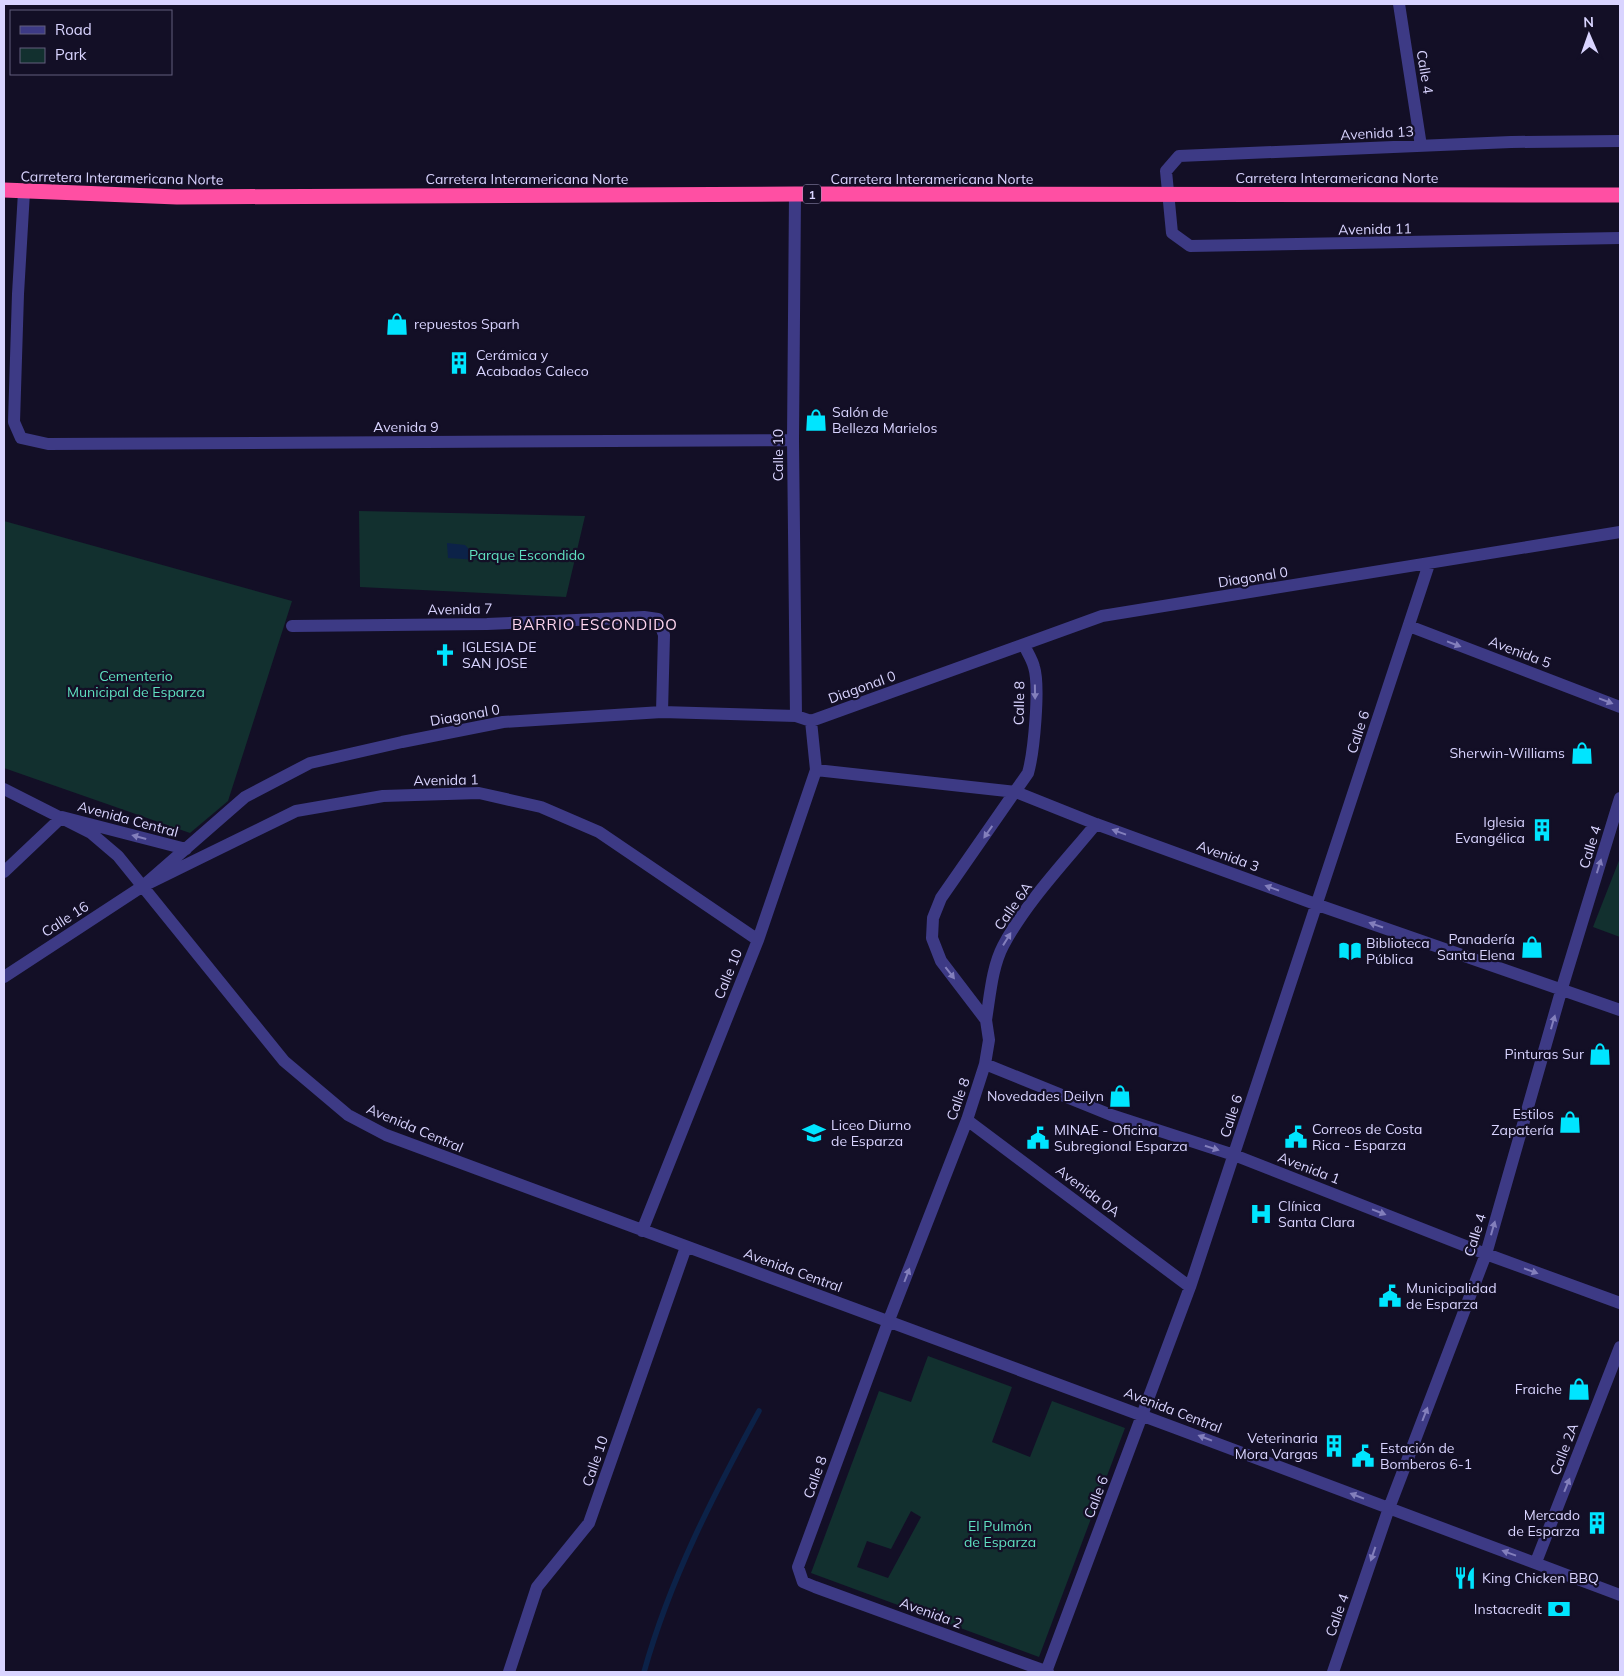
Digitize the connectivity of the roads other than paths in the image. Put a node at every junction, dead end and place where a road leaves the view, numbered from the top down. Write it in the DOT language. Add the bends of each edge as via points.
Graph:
graph roads {
  1 [pos="1399,4"];
  2 [pos="1620,141"];
  3 [pos="1421,146"];
  4 [pos="4,190"];
  5 [pos="24,192"];
  6 [pos="795,194"];
  7 [pos="1620,195"];
  8 [pos="1168,196"];
  9 [pos="1620,238"];
  10 [pos="793,440"];
  11 [pos="1620,532"];
  12 [pos="1429,564"];
  13 [pos="292,626"];
  14 [pos="1409,626"];
  15 [pos="1024,645"];
  16 [pos="1620,706"];
  17 [pos="662,712"];
  18 [pos="796,716"];
  19 [pos="811,721"];
  20 [pos="816,770"];
  21 [pos="4,789"];
  22 [pos="1016,792"];
  23 [pos="1620,798"];
  24 [pos="62,817"];
  25 [pos="1096,824"];
  26 [pos="186,849"];
  27 [pos="4,872"];
  28 [pos="143,886"];
  29 [pos="1318,905"];
  30 [pos="758,940"];
  31 [pos="4,977"];
  32 [pos="1562,988"];
  33 [pos="1620,1010"];
  34 [pos="986,1020"];
  35 [pos="985,1064"];
  36 [pos="967,1120"];
  37 [pos="1234,1155"];
  38 [pos="642,1232"];
  39 [pos="686,1246"];
  40 [pos="1486,1254"];
  41 [pos="1190,1287"];
  42 [pos="1620,1303"];
  43 [pos="889,1320"];
  44 [pos="1620,1347"];
  45 [pos="1144,1414"];
  46 [pos="1389,1508"];
  47 [pos="1536,1562"];
  48 [pos="803,1582"];
  49 [pos="1620,1595"];
  50 [pos="509,1672"];
  51 [pos="1047,1672"];
  52 [pos="1333,1672"];
  1 -- 3 [label="street, Calle 4"];
  2 -- 3 [label="street, Avenida 13"];
  3 -- 8 [label="street, Avenida 13" via="1179,156 1166,171"];
  4 -- 5 [label="highway, Carretera Interamericana Norte / 1"];
  5 -- 6 [label="highway, Carretera Interamericana Norte / 1" via="177,197"];
  5 -- 10 [label="street, Avenida 9" via="14,422 21,438 48,444"];
  6 -- 8 [label="highway, Carretera Interamericana Norte / 1"];
  6 -- 10 [label="street, Calle 10"];
  7 -- 8 [label="highway, Carretera Interamericana Norte / 1"];
  8 -- 9 [label="street, Avenida 11" via="1172,233 1190,246"];
  10 -- 18 [label="street, Calle 10"];
  11 -- 12 [label="street, Diagonal 0"];
  12 -- 14 [label="street, Calle 6"];
  12 -- 15 [label="street, Diagonal 0" via="1102,616"];
  13 -- 17 [label="street, Avenida 7" via="658,619 664,635"];
  14 -- 16 [label="street, Avenida 5, one-way"];
  14 -- 29 [label="street, Calle 6"];
  15 -- 19 [label="street, Diagonal 0"];
  15 -- 22 [label="street, Calle 8, one-way" via="1035,668 1035,717 1028,773"];
  17 -- 18 [label="street, Diagonal 0"];
  17 -- 26 [label="street, Diagonal 0" via="503,722 310,763 245,798"];
  18 -- 19 [label="street, Diagonal 0"];
  19 -- 20 [label="street, Calle 10"];
  20 -- 22 [label="street, Avenida 3"];
  20 -- 30 [label="street, Calle 10"];
  21 -- 24 [label="street, Avenida Central"];
  22 -- 25 [label="street, Avenida 3"];
  22 -- 34 [label="street, Calle 8, one-way" via="941,898 933,918 932,938 941,961"];
  32 -- 23 [label="street, Calle 4, one-way"];
  26 -- 24 [label="street, Avenida Central, one-way"];
  24 -- 27 [label="street"];
  24 -- 28 [label="street, Avenida Central" via="92,833 118,856"];
  29 -- 25 [label="street, Avenida 3, one-way"];
  34 -- 25 [label="street, Calle 6A, one-way" via="1002,947 1025,910"];
  26 -- 28 [label="street, Diagonal 0"];
  28 -- 30 [label="street, Avenida 1" via="296,811 383,796 479,793 541,806 599,832"];
  28 -- 31 [label="street, Calle 16"];
  28 -- 38 [label="street, Avenida Central" via="284,1061 348,1115 386,1135"];
  32 -- 29 [label="street, Avenida 3, one-way"];
  29 -- 37 [label="street, Calle 6"];
  30 -- 38 [label="street, Calle 10"];
  32 -- 33 [label="street, Avenida 3"];
  40 -- 32 [label="street, Calle 4, one-way"];
  34 -- 35 [label="street, Calle 8" via="989,1040"];
  35 -- 36 [label="street, Calle 8"];
  35 -- 37 [label="street, Avenida 1, one-way" via="1110,1115"];
  36 -- 41 [label="street, Avenida 0A"];
  43 -- 36 [label="street, Calle 8, one-way"];
  37 -- 40 [label="street, Avenida 1, one-way"];
  37 -- 41 [label="street, Calle 6"];
  38 -- 39 [label="street, Avenida Central"];
  39 -- 43 [label="street, Avenida Central"];
  39 -- 50 [label="street, Calle 10" via="589,1523 537,1587"];
  40 -- 42 [label="street, Avenida 1, one-way"];
  46 -- 40 [label="street, Calle 4, one-way"];
  41 -- 45 [label="street, Calle 6"];
  43 -- 45 [label="street, Avenida Central"];
  43 -- 48 [label="street, Calle 8" via="798,1567"];
  47 -- 44 [label="street, Calle 2A, one-way"];
  46 -- 45 [label="street, Avenida Central, one-way"];
  45 -- 51 [label="street, Calle 6"];
  47 -- 46 [label="street, Avenida Central, one-way"];
  46 -- 52 [label="street, Calle 4, one-way"];
  47 -- 49 [label="street, Avenida Central"];
  48 -- 51 [label="street, Avenida 2"];
}
